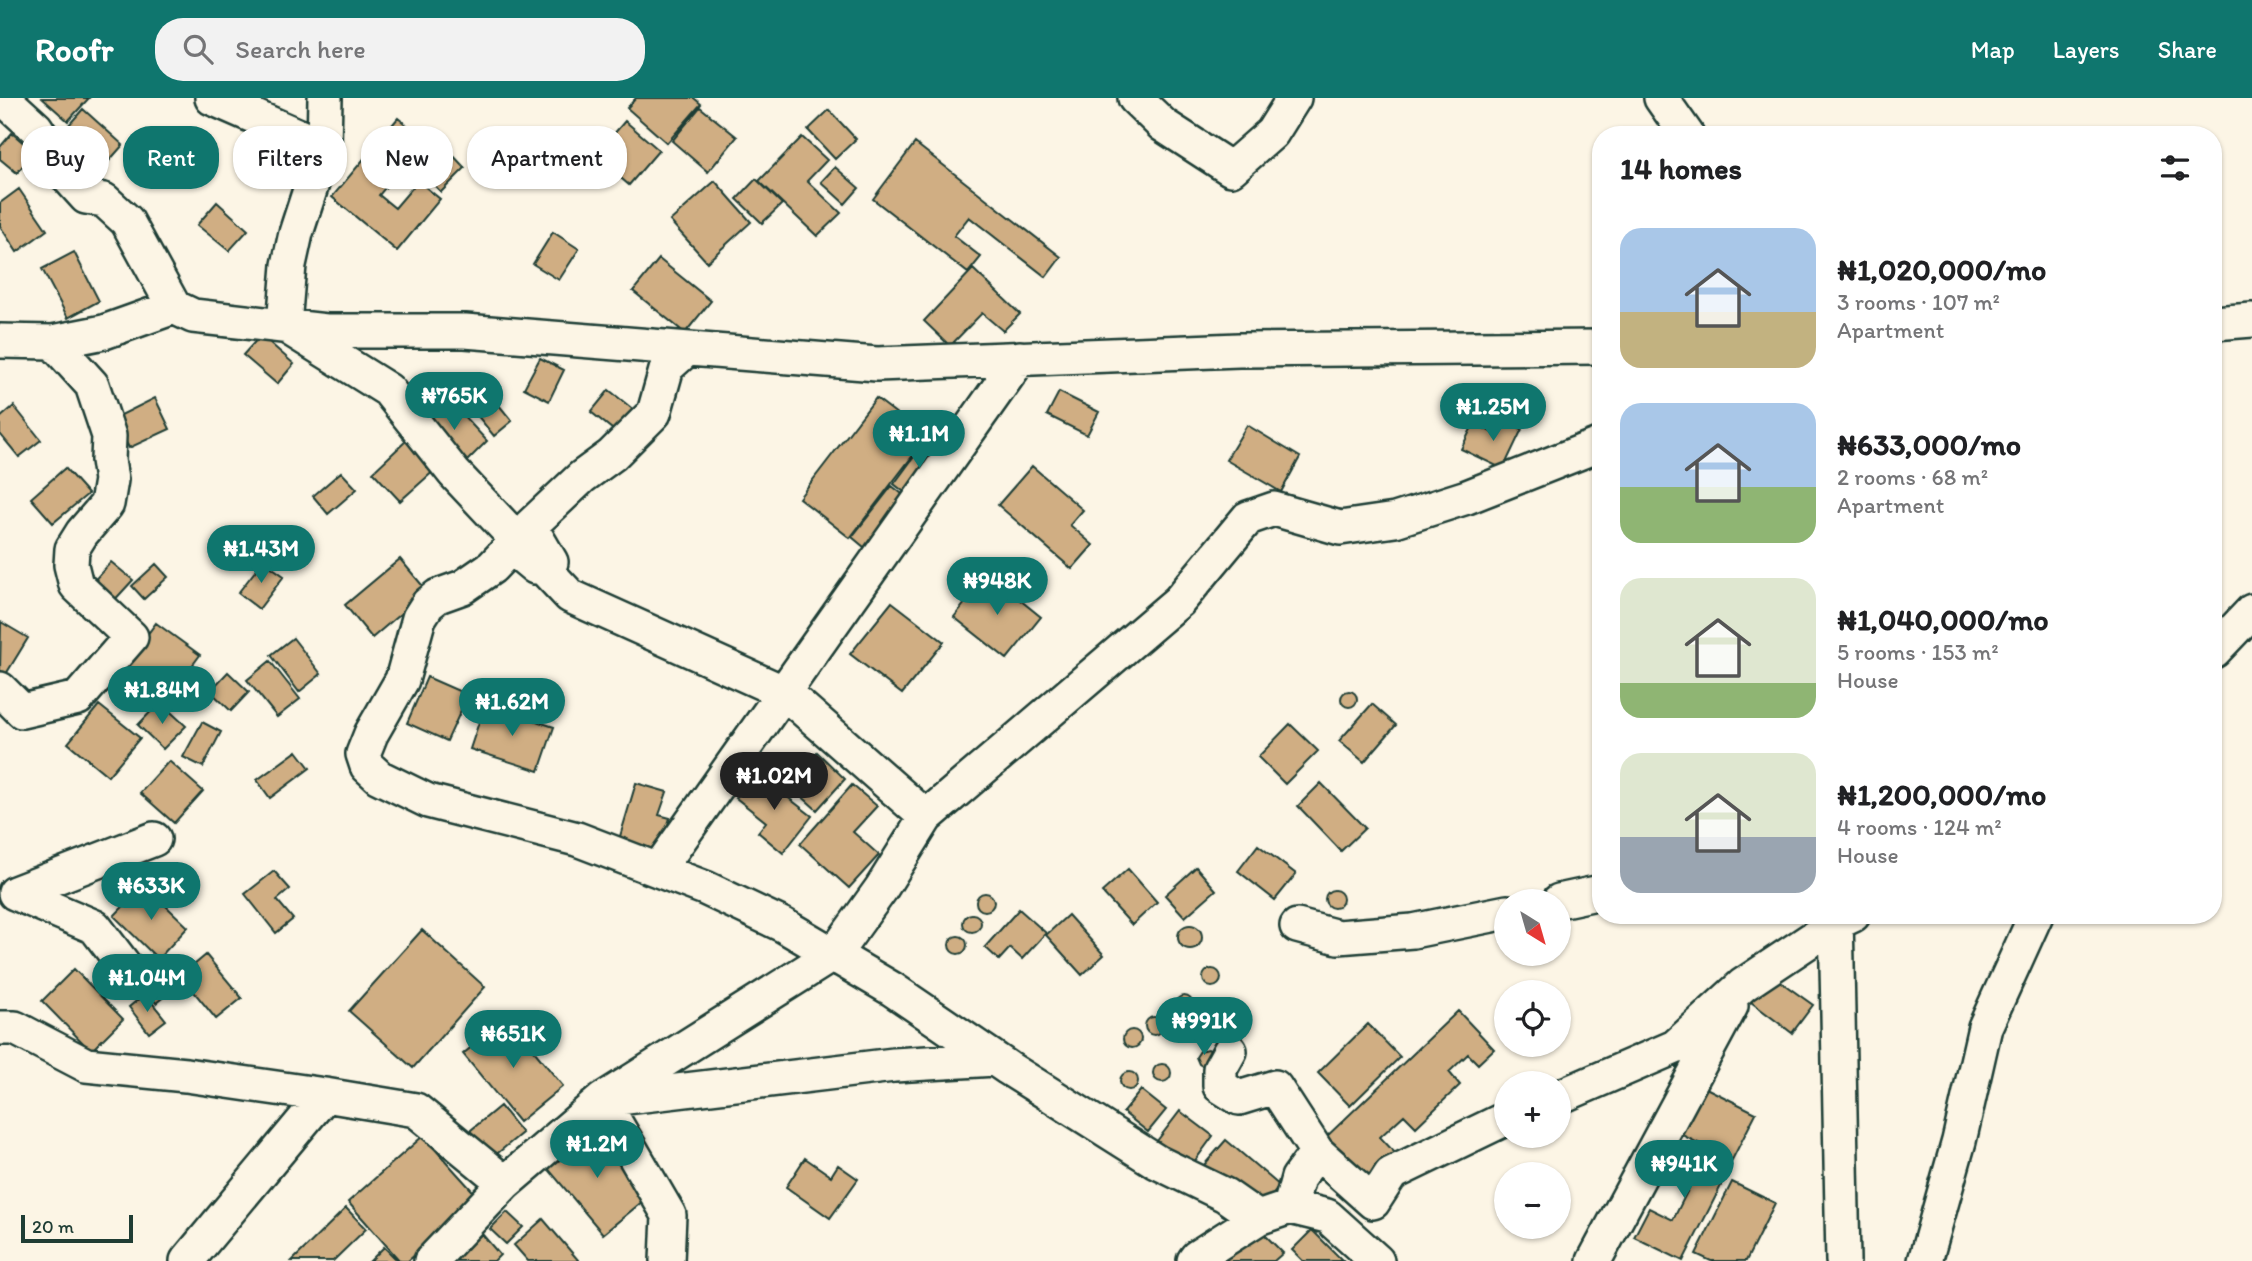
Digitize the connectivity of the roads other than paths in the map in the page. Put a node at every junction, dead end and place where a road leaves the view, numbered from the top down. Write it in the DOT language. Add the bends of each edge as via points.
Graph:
graph roads {
  1 [pos="4,98"];
  2 [pos="212,98"];
  3 [pos="325,98"];
  4 [pos="1135,98"];
  5 [pos="1294,98"];
  6 [pos="1661,98"];
  7 [pos="276,126"];
  8 [pos="324,126"];
  9 [pos="1681,126"];
  10 [pos="311,189"];
  11 [pos="174,307"];
  12 [pos="2252,320"];
  13 [pos="2222,322"];
  14 [pos="284,325"];
  15 [pos="0,341"];
  16 [pos="53,342"];
  17 [pos="1592,347"];
  18 [pos="687,349"];
  19 [pos="1020,358"];
  20 [pos="1592,448"];
  21 [pos="570,596"];
  22 [pos="2252,611"];
  23 [pos="2222,642"];
  24 [pos="0,689"];
  25 [pos="785,693"];
  26 [pos="926,817"];
  27 [pos="154,839"];
  28 [pos="658,870"];
  29 [pos="5,892"];
  30 [pos="1592,894"];
  31 [pos="1572,898"];
  32 [pos="1494,915"];
  33 [pos="1833,924"];
  34 [pos="1842,924"];
  35 [pos="2032,924"];
  36 [pos="1297,926"];
  37 [pos="835,953"];
  38 [pos="130,973"];
  39 [pos="1743,985"];
  40 [pos="0,1028"];
  41 [pos="1230,1051"];
  42 [pos="995,1059"];
  43 [pos="1571,1092"];
  44 [pos="325,1095"];
  45 [pos="602,1100"];
  46 [pos="1494,1124"];
  47 [pos="1317,1152"];
  48 [pos="505,1183"];
  49 [pos="1290,1207"];
  50 [pos="1258,1218"];
  51 [pos="1933,1254"];
  52 [pos="187,1261"];
  53 [pos="430,1261"];
  54 [pos="667,1261"];
  55 [pos="1194,1261"];
  56 [pos="1377,1261"];
  57 [pos="1594,1261"];
  58 [pos="1843,1261"];
  1 -- 11 [label="street" via="36,128 86,197 104,200 127,220"];
  2 -- 7 [label="street"];
  3 -- 8 [label="street"];
  4 -- 5 [label="street" via="1163,125 1231,169 1272,132"];
  6 -- 9 [label="street"];
  10 -- 14 [label="street" via="291,254"];
  11 -- 14 [label="street" via="193,316"];
  11 -- 16 [label="street" via="104,332"];
  12 -- 13 [label="street"];
  14 -- 18 [label="street" via="326,331 465,331"];
  14 -- 21 [label="street" via="388,390 454,473"];
  15 -- 16 [label="street"];
  16 -- 24 [label="street" via="92,385 109,436 107,504 72,549 76,585 131,636 78,698 22,711"];
  17 -- 19 [label="street"];
  18 -- 19 [label="street" via="877,365"];
  18 -- 21 [label="street" via="667,367 654,413 530,526"];
  19 -- 25 [label="street"];
  20 -- 26 [label="street" via="1467,498 1395,520 1340,528 1274,509 1248,518 1179,601"];
  21 -- 25 [label="street"];
  21 -- 28 [label="street" via="512,547 463,587 438,596 419,618 402,680 365,746 363,759 379,777 428,801 577,839"];
  22 -- 23 [label="street"];
  25 -- 26 [label="street"];
  25 -- 28 [label="street"];
  26 -- 37 [label="street"];
  27 -- 29 [label="street"];
  28 -- 37 [label="street" via="705,888"];
  29 -- 38 [label="street" via="95,927"];
  30 -- 31 [label="street"];
  32 -- 36 [label="street" via="1413,931 1338,937"];
  33 -- 39 [label="street"];
  34 -- 58 [label="street"];
  35 -- 51 [label="street" via="1985,1027"];
  37 -- 42 [label="street"];
  37 -- 45 [label="street"];
  39 -- 43 [label="street" via="1675,1046"];
  39 -- 57 [label="street"];
  40 -- 44 [label="street" via="15,1027 86,1065"];
  41 -- 47 [label="street" via="1220,1069 1220,1086 1239,1098 1275,1087"];
  42 -- 45 [label="street" via="894,1065"];
  42 -- 50 [label="street" via="1157,1162 1225,1195"];
  44 -- 48 [label="street" via="416,1110"];
  44 -- 52 [label="street"];
  45 -- 48 [label="street"];
  45 -- 54 [label="street" via="669,1214"];
  46 -- 47 [label="street" via="1391,1174 1373,1202"];
  47 -- 49 [label="street" via="1298,1178"];
  48 -- 53 [label="street"];
  49 -- 50 [label="street"];
  49 -- 56 [label="street" via="1326,1216"];
  50 -- 55 [label="street"];
}
